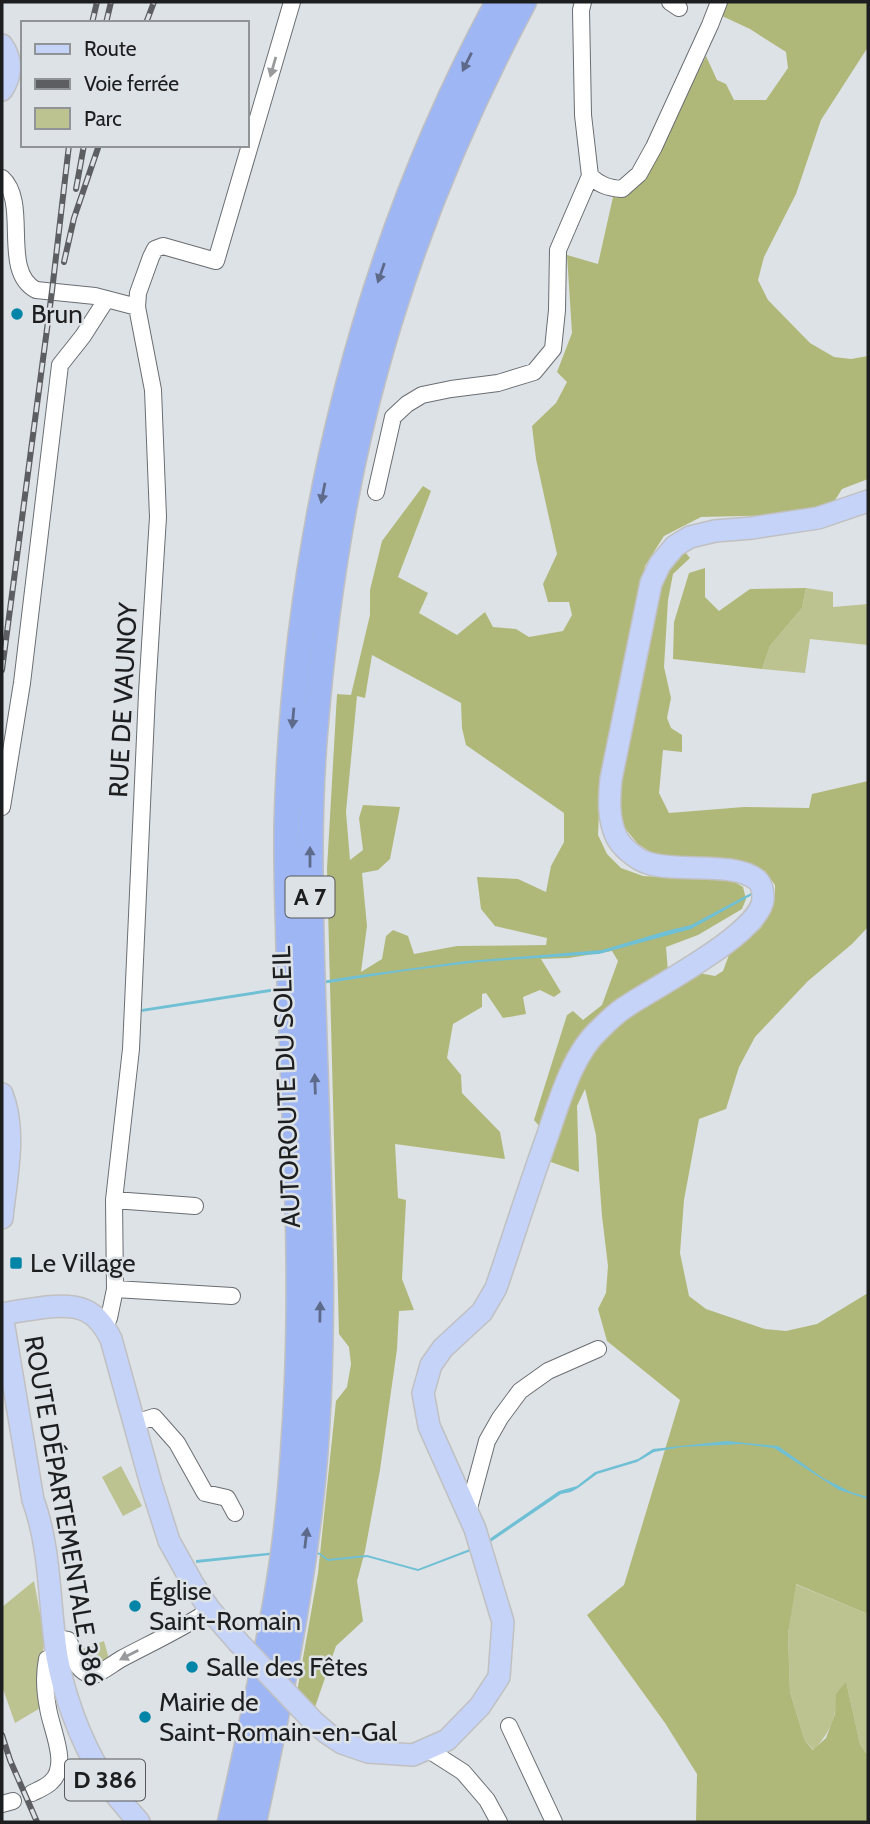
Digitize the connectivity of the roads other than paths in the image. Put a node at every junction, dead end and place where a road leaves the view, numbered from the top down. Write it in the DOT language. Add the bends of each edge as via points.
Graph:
graph roads {
  1 [pos="292,2"];
  2 [pos="498,2"];
  3 [pos="524,2"];
  4 [pos="583,2"];
  5 [pos="719,2"];
  6 [pos="2,45"];
  7 [pos="2,90"];
  8 [pos="590,176"];
  9 [pos="2,178"];
  10 [pos="106,300"];
  11 [pos="137,307"];
  12 [pos="376,492"];
  13 [pos="868,500"];
  14 [pos="2,807"];
  15 [pos="2,1094"];
  16 [pos="114,1200"];
  17 [pos="195,1206"];
  18 [pos="2,1218"];
  19 [pos="115,1289"];
  20 [pos="232,1296"];
  21 [pos="2,1315"];
  22 [pos="104,1326"];
  23 [pos="598,1349"];
  24 [pos="135,1423"];
  25 [pos="468,1512"];
  26 [pos="235,1513"];
  27 [pos="210,1609"];
  28 [pos="56,1647"];
  29 [pos="509,1726"];
  30 [pos="427,1749"];
  31 [pos="32,1793"];
  32 [pos="139,1822"];
  33 [pos="230,1822"];
  34 [pos="254,1822"];
  35 [pos="499,1822"];
  36 [pos="554,1822"];
  1 -- 11 [label="street, one-way" via="216,261 163,246 156,249"];
  2 -- 33 [label="highway, AUTOROUTE DU SOLEIL / A 7, one-way" via="426,152 375,292 335,440 308,588 287,810 298,1286 295,1432 278,1589"];
  34 -- 3 [label="highway, AUTOROUTE DU SOLEIL / A 7, one-way" via="299,1592 317,1429 321,1286 310,807 335,553 376,366 410,259 471,107"];
  4 -- 8 [label="street" via="583,115"];
  5 -- 8 [label="street" via="639,174 622,189 607,188"];
  6 -- 7 [label="main road" via="10,71"];
  8 -- 12 [label="street" via="558,250 553,349 534,372 498,383 422,395 407,404 393,417"];
  9 -- 10 [label="street" via="9,198 5,258 15,278 36,290"];
  10 -- 11 [label="street"];
  10 -- 14 [label="street" via="60,365 22,683"];
  11 -- 16 [label="street, RUE DE VAUNOY" via="153,390 158,517 131,1049"];
  13 -- 25 [label="main road" via="818,518 690,537 660,564 651,583 611,779 610,819 617,838 646,863 746,873 758,881 763,901 746,928 622,1009 597,1031 571,1072 496,1288 482,1312 443,1348 425,1381 429,1426"];
  15 -- 18 [label="main road" via="9,1133"];
  16 -- 17 [label="street"];
  16 -- 19 [label="street, RUE DE VAUNOY"];
  19 -- 20 [label="street"];
  19 -- 22 [label="street, RUE DE VAUNOY"];
  21 -- 22 [label="main road" via="74,1306"];
  21 -- 28 [label="main road, ROUTE DÉPARTEMENTALE 386 / D 386" via="40,1525"];
  22 -- 24 [label="main road"];
  23 -- 25 [label="street" via="548,1371 520,1391 487,1441"];
  24 -- 26 [label="street" via="154,1417 177,1443 205,1493 227,1498"];
  24 -- 27 [label="main road" via="169,1541"];
  25 -- 30 [label="main road" via="503,1622 499,1677 480,1706 447,1740"];
  27 -- 28 [label="street, one-way" via="92,1676 76,1667 68,1640"];
  27 -- 30 [label="main road, bridge" via="314,1723 342,1743 368,1752 413,1755"];
  28 -- 31 [label="street" via="45,1668 48,1708 60,1758 58,1771 52,1782"];
  28 -- 32 [label="main road, ROUTE DÉPARTEMENTALE 386 / D 386" via="80,1731 99,1771"];
  29 -- 36 [label="street"];
  30 -- 35 [label="street" via="463,1772"];
}
